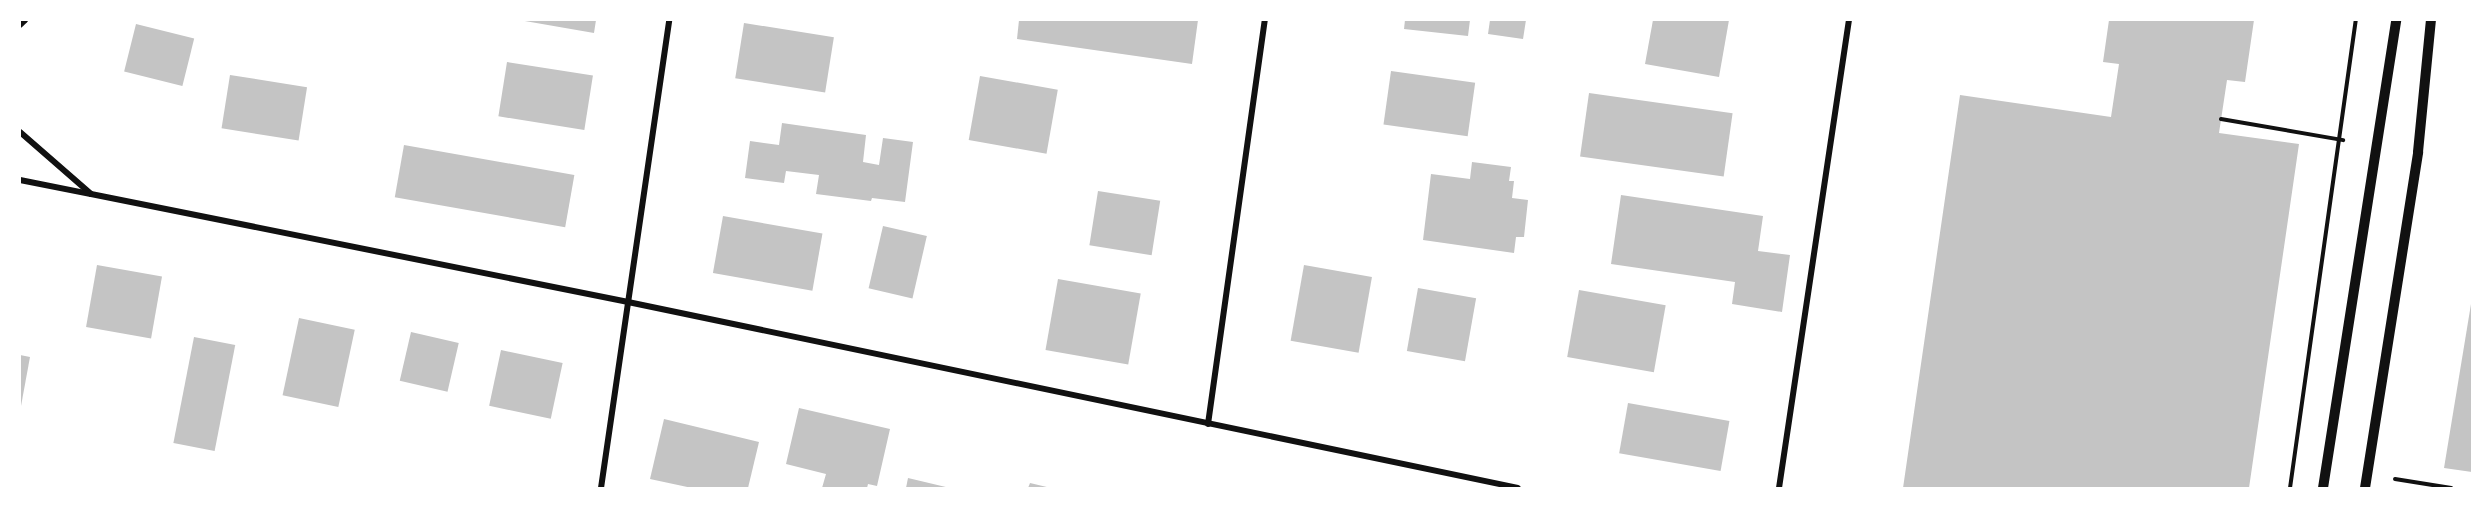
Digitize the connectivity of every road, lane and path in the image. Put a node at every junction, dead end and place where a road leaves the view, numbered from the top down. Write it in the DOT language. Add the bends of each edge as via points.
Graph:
graph roads {
  1 [pos="25,20"];
  2 [pos="669,20"];
  3 [pos="1265,20"];
  4 [pos="1849,20"];
  5 [pos="2356,20"];
  6 [pos="2396,20"];
  7 [pos="2431,20"];
  8 [pos="20,25"];
  9 [pos="2222,119"];
  10 [pos="20,132"];
  11 [pos="2341,139"];
  12 [pos="2376,145"];
  13 [pos="20,180"];
  14 [pos="91,194"];
  15 [pos="628,302"];
  16 [pos="1208,424"];
  17 [pos="2368,474"];
  18 [pos="602,489"];
  19 [pos="1518,489"];
  20 [pos="1779,489"];
  21 [pos="2290,489"];
  22 [pos="2323,489"];
  23 [pos="2365,489"];
  24 [pos="2451,489"];
  1 -- 8 [label="street"];
  2 -- 15 [label="street"];
  3 -- 16 [label="street"];
  4 -- 20 [label="street"];
  5 -- 11 [label="path"];
  6 -- 12 [label="street"];
  7 -- 17 [label="street" via="2418,152"];
  9 -- 11 [label="path"];
  10 -- 14 [label="street"];
  11 -- 12 [label="path"];
  11 -- 21 [label="path"];
  12 -- 22 [label="street"];
  13 -- 14 [label="street"];
  14 -- 15 [label="street"];
  15 -- 16 [label="street"];
  15 -- 18 [label="street"];
  16 -- 19 [label="street"];
  17 -- 23 [label="street"];
  17 -- 24 [label="path"];
}
